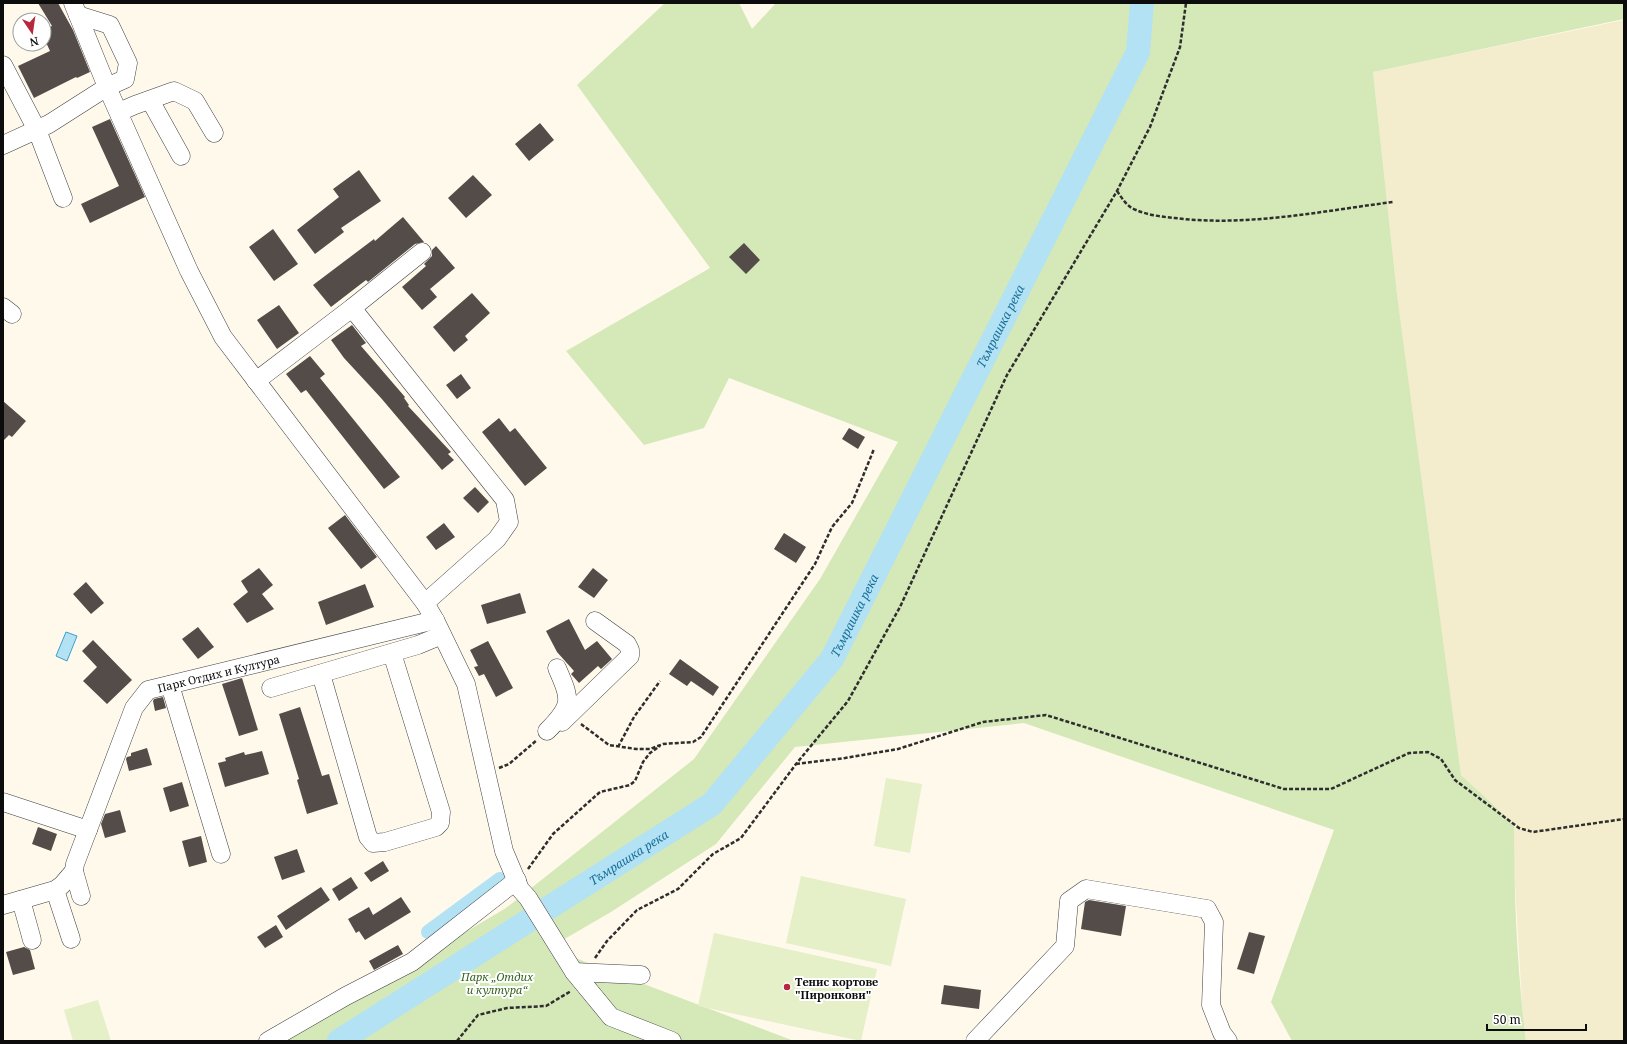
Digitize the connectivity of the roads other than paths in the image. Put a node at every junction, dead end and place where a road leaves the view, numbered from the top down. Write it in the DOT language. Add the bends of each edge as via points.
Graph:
graph roads {
  1 [pos="76,9"];
  2 [pos="3,65"];
  3 [pos="107,87"];
  4 [pos="150,100"];
  5 [pos="119,112"];
  6 [pos="37,130"];
  7 [pos="214,133"];
  8 [pos="3,145"];
  9 [pos="181,156"];
  10 [pos="63,198"];
  11 [pos="422,252"];
  12 [pos="352,308"];
  13 [pos="256,382"];
  14 [pos="425,603"];
  15 [pos="595,621"];
  16 [pos="439,628"];
  17 [pos="392,653"];
  18 [pos="557,668"];
  19 [pos="321,674"];
  20 [pos="170,685"];
  21 [pos="271,688"];
  22 [pos="3,802"];
  23 [pos="88,830"];
  24 [pos="221,854"];
  25 [pos="74,871"];
  26 [pos="517,880"];
  27 [pos="56,890"];
  28 [pos="81,896"];
  29 [pos="22,900"];
  30 [pos="3,905"];
  31 [pos="71,939"];
  32 [pos="32,940"];
  33 [pos="641,975"];
  34 [pos="582,976"];
  35 [pos="268,1041"];
  36 [pos="672,1041"];
  37 [pos="975,1041"];
  38 [pos="1228,1041"];
  1 -- 3 [label="street"];
  1 -- 3 [label="street" via="110,25 128,63 125,79"];
  2 -- 6 [label="street"];
  3 -- 5 [label="street"];
  3 -- 6 [label="street"];
  4 -- 5 [label="street"];
  4 -- 7 [label="street" via="174,92 195,101"];
  4 -- 9 [label="street"];
  5 -- 13 [label="street" via="189,271 223,337"];
  6 -- 8 [label="street"];
  6 -- 10 [label="street"];
  11 -- 12 [label="street"];
  12 -- 13 [label="street"];
  12 -- 14 [label="street" via="505,500 509,522 496,540"];
  13 -- 14 [label="street"];
  14 -- 16 [label="street"];
  15 -- 18 [label="street" via="627,644 630,656 555,726 568,703 567,693"];
  16 -- 17 [label="street" via="418,645"];
  16 -- 20 [label="street, Парк Отдих и Култура"];
  16 -- 26 [label="street" via="466,684 504,851"];
  17 -- 19 [label="street"];
  17 -- 19 [label="street" via="440,812 440,823 436,827 385,842 373,842 368,837"];
  19 -- 21 [label="street"];
  20 -- 23 [label="street, Парк Отдих и Култура" via="148,690 134,708"];
  20 -- 24 [label="street"];
  22 -- 23 [label="street"];
  23 -- 25 [label="street, Парк Отдих и Култура"];
  25 -- 27 [label="street"];
  25 -- 28 [label="street"];
  26 -- 34 [label="street" via="520,889"];
  26 -- 35 [label="street" via="412,962"];
  27 -- 29 [label="street"];
  27 -- 31 [label="street"];
  29 -- 30 [label="street"];
  29 -- 32 [label="street"];
  33 -- 34 [label="street"];
  34 -- 36 [label="street" via="611,1017"];
  37 -- 38 [label="street" via="1065,946 1069,901 1086,889 1207,909 1214,922 1211,1005 1222,1033"];
}
